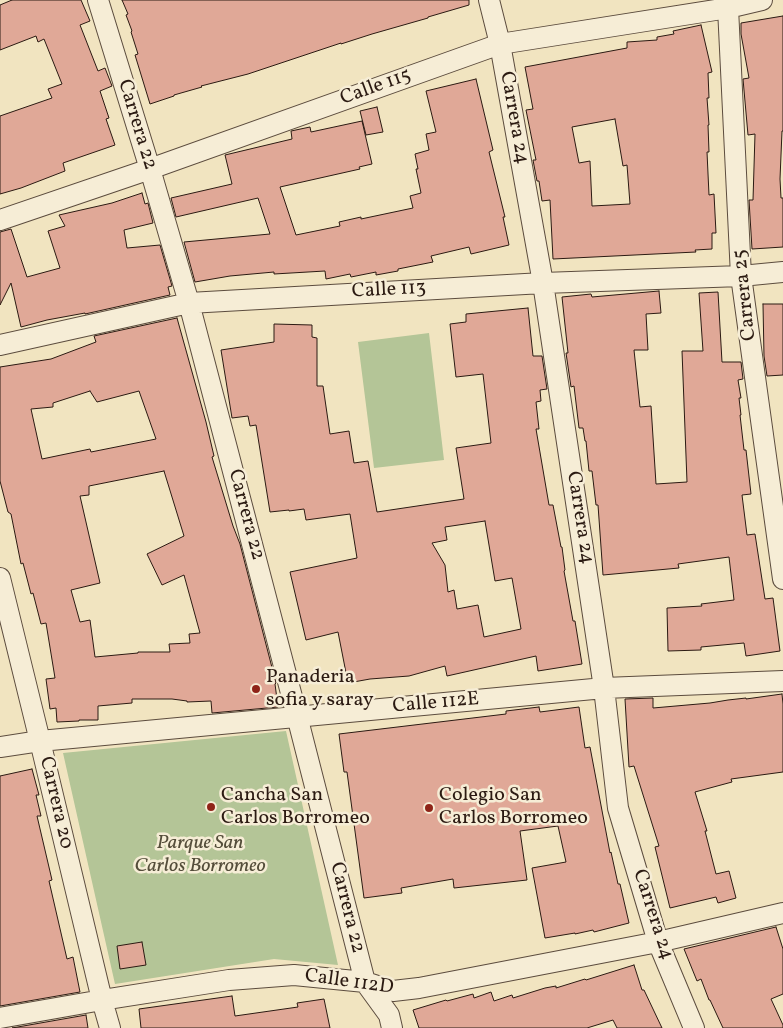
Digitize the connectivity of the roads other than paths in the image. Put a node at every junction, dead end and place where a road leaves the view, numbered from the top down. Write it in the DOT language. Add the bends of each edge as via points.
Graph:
graph roads {
  1 [pos="98,0"];
  2 [pos="489,0"];
  3 [pos="762,0"];
  4 [pos="728,8"];
  5 [pos="500,44"];
  6 [pos="150,168"];
  7 [pos="0,220"];
  8 [pos="783,272"];
  9 [pos="742,276"];
  10 [pos="543,283"];
  11 [pos="189,302"];
  12 [pos="0,345"];
  13 [pos="0,578"];
  14 [pos="783,580"];
  15 [pos="783,681"];
  16 [pos="604,688"];
  17 [pos="298,716"];
  18 [pos="40,741"];
  19 [pos="0,747"];
  20 [pos="783,913"];
  21 [pos="658,942"];
  22 [pos="365,982"];
  23 [pos="102,1000"];
  24 [pos="0,1018"];
  25 [pos="110,1028"];
  26 [pos="392,1028"];
  27 [pos="694,1028"];
  1 -- 6 [label="street, Carrera 22"];
  2 -- 5 [label="street, Carrera 24"];
  3 -- 4 [label="street, Calle 115"];
  4 -- 5 [label="street, Calle 115"];
  4 -- 9 [label="street, Carrera 25"];
  5 -- 6 [label="street, Calle 115"];
  5 -- 10 [label="street, Carrera 24"];
  6 -- 7 [label="street, Calle 115"];
  6 -- 11 [label="street, Carrera 22"];
  8 -- 9 [label="street, Calle 113"];
  9 -- 10 [label="street, Calle 113"];
  9 -- 14 [label="street, Carrera 25"];
  10 -- 11 [label="street, Calle 113"];
  10 -- 16 [label="street, Carrera 24"];
  11 -- 12 [label="street, Calle 113"];
  11 -- 17 [label="street, Carrera 22"];
  13 -- 18 [label="street, Carrera 20"];
  15 -- 16 [label="street, Calle 112E"];
  16 -- 17 [label="street, Calle 112E"];
  16 -- 21 [label="street, Carrera 24" via="618,808"];
  17 -- 18 [label="street, Calle 112E"];
  17 -- 22 [label="street, Carrera 22"];
  18 -- 19 [label="street, Calle 112E"];
  18 -- 23 [label="street, Carrera 20"];
  20 -- 21 [label="street, Calle 112D"];
  21 -- 22 [label="street, Calle 112D" via="419,988 393,991"];
  21 -- 27 [label="street, Carrera 24"];
  22 -- 23 [label="street, Calle 112D" via="294,975 229,980"];
  22 -- 26 [label="street, Carrera 22" via="389,1015"];
  23 -- 24 [label="street, Calle 112D"];
  23 -- 25 [label="street, Carrera 20"];
}
